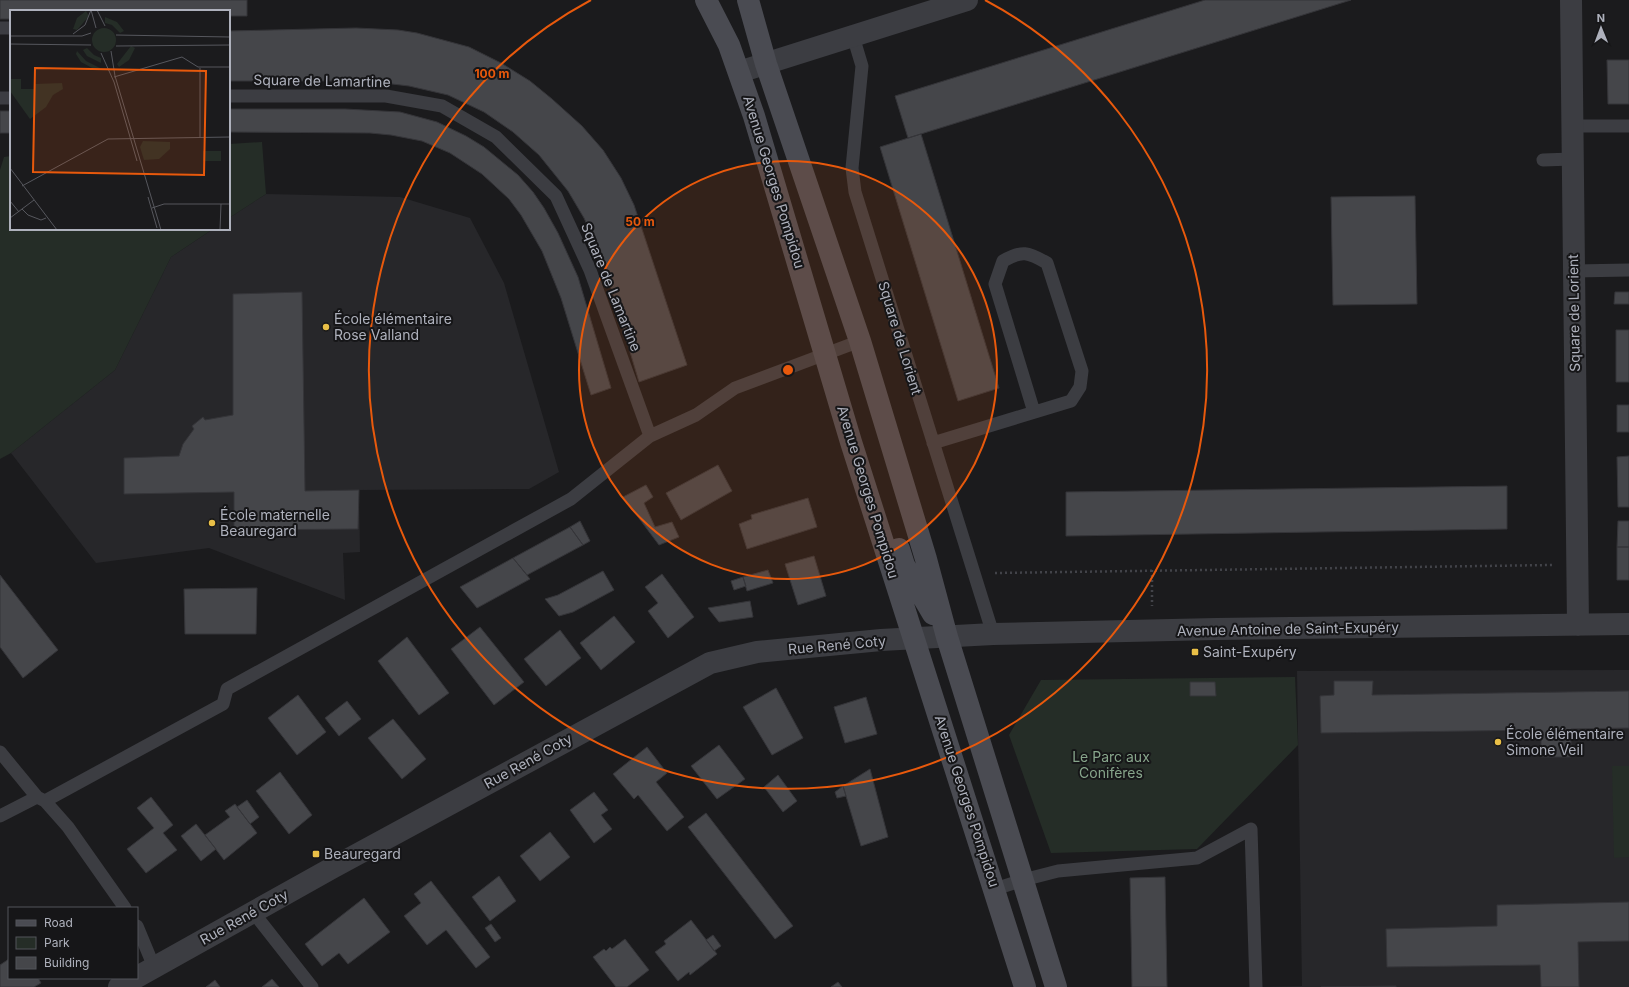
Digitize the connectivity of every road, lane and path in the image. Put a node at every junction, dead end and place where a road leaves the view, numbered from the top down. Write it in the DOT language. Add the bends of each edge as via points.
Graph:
graph roads {
  1 [pos="706,0"];
  2 [pos="748,0"];
  3 [pos="967,0"];
  4 [pos="1571,0"];
  5 [pos="944,4"];
  6 [pos="853,36"];
  7 [pos="766,64"];
  8 [pos="739,72"];
  9 [pos="230,96"];
  10 [pos="1572,126"];
  11 [pos="1629,126"];
  12 [pos="1543,160"];
  13 [pos="1572,160"];
  14 [pos="1629,270"];
  15 [pos="1574,271"];
  16 [pos="860,341"];
  17 [pos="826,354"];
  18 [pos="1034,412"];
  19 [pos="650,436"];
  20 [pos="851,442"];
  21 [pos="933,442"];
  22 [pos="1578,565"];
  23 [pos="975,573"];
  24 [pos="1629,624"];
  25 [pos="1578,625"];
  26 [pos="993,634"];
  27 [pos="947,637"];
  28 [pos="915,638"];
  29 [pos="0,752"];
  30 [pos="41,799"];
  31 [pos="0,816"];
  32 [pos="1023,880"];
  33 [pos="995,889"];
  34 [pos="124,907"];
  35 [pos="253,912"];
  36 [pos="138,936"];
  37 [pos="142,974"];
  38 [pos="133,979"];
  39 [pos="119,987"];
  40 [pos="312,987"];
  41 [pos="1026,987"];
  42 [pos="1056,987"];
  43 [pos="1256,987"];
  1 -- 8 [label="main road, Avenue Georges Pompidou" via="729,45"];
  2 -- 7 [label="main road, Avenue Georges Pompidou"];
  3 -- 5 [label="street"];
  4 -- 10 [label="street, Square de Lorient"];
  5 -- 6 [label="street"];
  6 -- 7 [label="street"];
  6 -- 21 [label="lane, Square de Lorient" via="862,66 852,168 855,192"];
  7 -- 8 [label="street"];
  7 -- 16 [label="main road, Avenue Georges Pompidou"];
  8 -- 17 [label="main road, Avenue Georges Pompidou"];
  9 -- 19 [label="lane, Square de Lamartine" via="386,96 442,106 496,137 556,196 590,270"];
  10 -- 11 [label="lane"];
  10 -- 13 [label="street, Square de Lorient"];
  12 -- 13 [label="lane"];
  13 -- 15 [label="street, Square de Lorient"];
  14 -- 15 [label="lane"];
  15 -- 22 [label="street, Square de Lorient"];
  16 -- 17 [label="lane"];
  16 -- 27 [label="main road, Avenue Georges Pompidou"];
  17 -- 19 [label="lane" via="735,388 696,415"];
  17 -- 20 [label="main road, Avenue Georges Pompidou"];
  18 -- 18 [label="lane" via="1071,400 1080,387 1082,371 1047,263 1034,256 1017,253 1003,261 995,284"];
  18 -- 21 [label="lane"];
  19 -- 30 [label="lane" via="571,499 227,689 223,704"];
  20 -- 27 [label="main road" via="871,457 904,565"];
  20 -- 28 [label="main road, Avenue Georges Pompidou"];
  21 -- 23 [label="lane, Square de Lorient"];
  22 -- 23 [label="path"];
  22 -- 25 [label="street, Square de Lorient"];
  23 -- 26 [label="lane, Square de Lorient"];
  24 -- 25 [label="street, Avenue Antoine de Saint-Exupéry"];
  25 -- 26 [label="street, Avenue Antoine de Saint-Exupéry"];
  26 -- 27 [label="street, Avenue Antoine de Saint-Exupéry"];
  27 -- 28 [label="street, Rue René Coty"];
  27 -- 32 [label="main road, Avenue Georges Pompidou"];
  28 -- 33 [label="main road, Avenue Georges Pompidou"];
  28 -- 35 [label="street, Rue René Coty" via="758,652 710,663"];
  29 -- 30 [label="lane"];
  30 -- 31 [label="lane"];
  30 -- 34 [label="lane" via="68,827"];
  32 -- 33 [label="lane"];
  32 -- 42 [label="main road, Avenue Georges Pompidou"];
  32 -- 43 [label="lane" via="1058,871 1197,858 1251,830"];
  33 -- 41 [label="main road, Avenue Georges Pompidou"];
  35 -- 37 [label="street, Rue René Coty"];
  35 -- 40 [label="lane"];
  36 -- 37 [label="lane"];
  38 -- 39 [label="street, Rue René Coty"];
}
